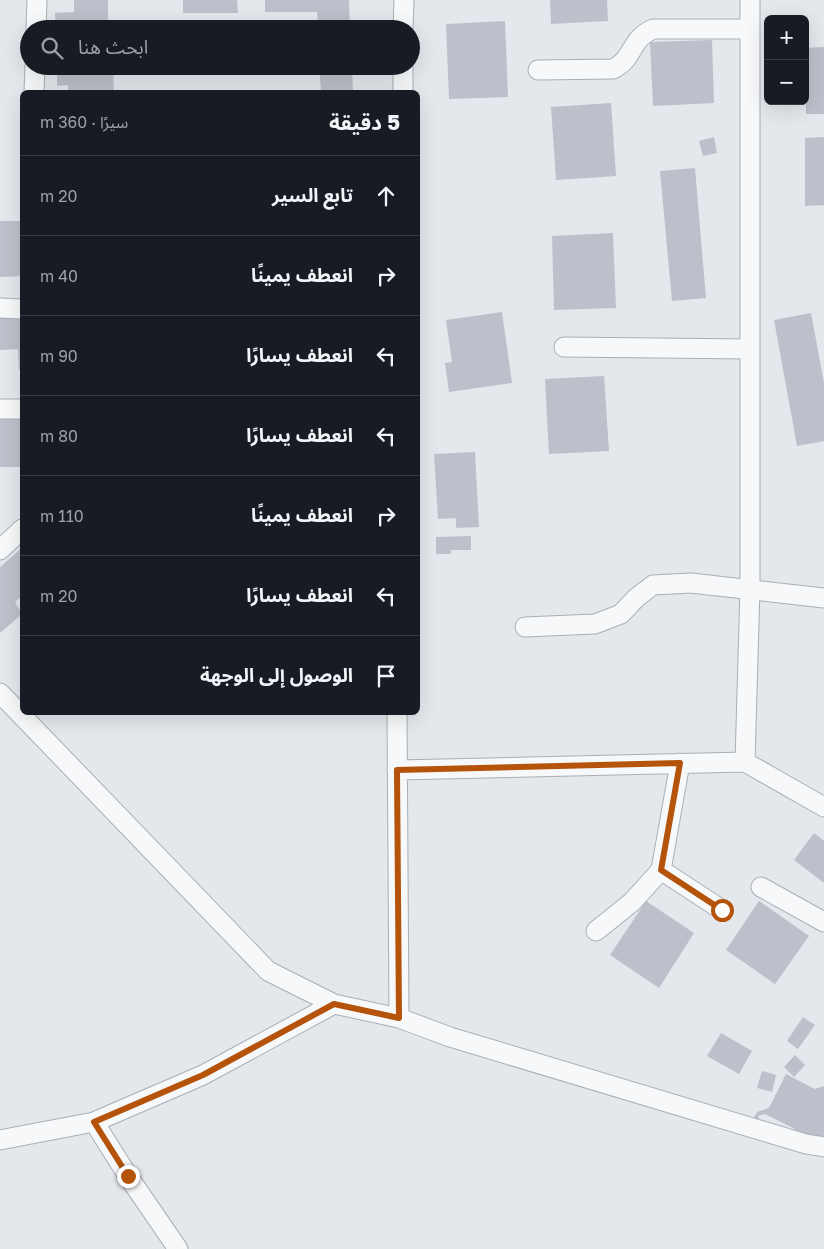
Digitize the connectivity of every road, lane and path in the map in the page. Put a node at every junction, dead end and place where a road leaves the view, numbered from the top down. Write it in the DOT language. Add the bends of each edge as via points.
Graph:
graph roads {
  1 [pos="36,0"];
  2 [pos="404,0"];
  3 [pos="750,0"];
  4 [pos="36,20"];
  5 [pos="403,20"];
  6 [pos="750,29"];
  7 [pos="538,70"];
  8 [pos="35,75"];
  9 [pos="403,75"];
  10 [pos="34,90"];
  11 [pos="403,90"];
  12 [pos="0,308"];
  13 [pos="20,309"];
  14 [pos="564,347"];
  15 [pos="749,349"];
  16 [pos="0,409"];
  17 [pos="20,409"];
  18 [pos="20,530"];
  19 [pos="2,544"];
  20 [pos="750,588"];
  21 [pos="824,598"];
  22 [pos="525,627"];
  23 [pos="0,693"];
  24 [pos="20,714"];
  25 [pos="21,715"];
  26 [pos="397,715"];
  27 [pos="745,762"];
  28 [pos="680,763"];
  29 [pos="397,770"];
  30 [pos="824,807"];
  31 [pos="661,870"];
  32 [pos="761,887"];
  33 [pos="722,910"];
  34 [pos="824,922"];
  35 [pos="596,931"];
  36 [pos="334,1004"];
  37 [pos="399,1018"];
  38 [pos="94,1122"];
  39 [pos="0,1140"];
  40 [pos="824,1147"];
  41 [pos="178,1249"];
  1 -- 4 [label="street"];
  2 -- 5 [label="street"];
  3 -- 6 [label="street"];
  6 -- 7 [label="street" via="653,29 635,42 622,64 613,68"];
  6 -- 15 [label="street"];
  8 -- 10 [label="street"];
  9 -- 11 [label="street"];
  12 -- 13 [label="street"];
  14 -- 15 [label="street"];
  15 -- 20 [label="street"];
  16 -- 17 [label="street"];
  18 -- 19 [label="street"];
  20 -- 21 [label="street"];
  20 -- 22 [label="street" via="691,582 653,584 621,614 595,624"];
  20 -- 27 [label="street"];
  23 -- 24 [label="street"];
  25 -- 36 [label="street" via="268,971"];
  26 -- 29 [label="street"];
  27 -- 28 [label="street"];
  27 -- 30 [label="street"];
  28 -- 29 [label="street"];
  28 -- 31 [label="street"];
  29 -- 37 [label="street"];
  31 -- 33 [label="street"];
  31 -- 35 [label="street" via="632,902"];
  32 -- 34 [label="street"];
  36 -- 37 [label="street"];
  36 -- 38 [label="street" via="203,1075"];
  37 -- 40 [label="street" via="450,1037"];
  38 -- 39 [label="street"];
  38 -- 41 [label="street"];
}
